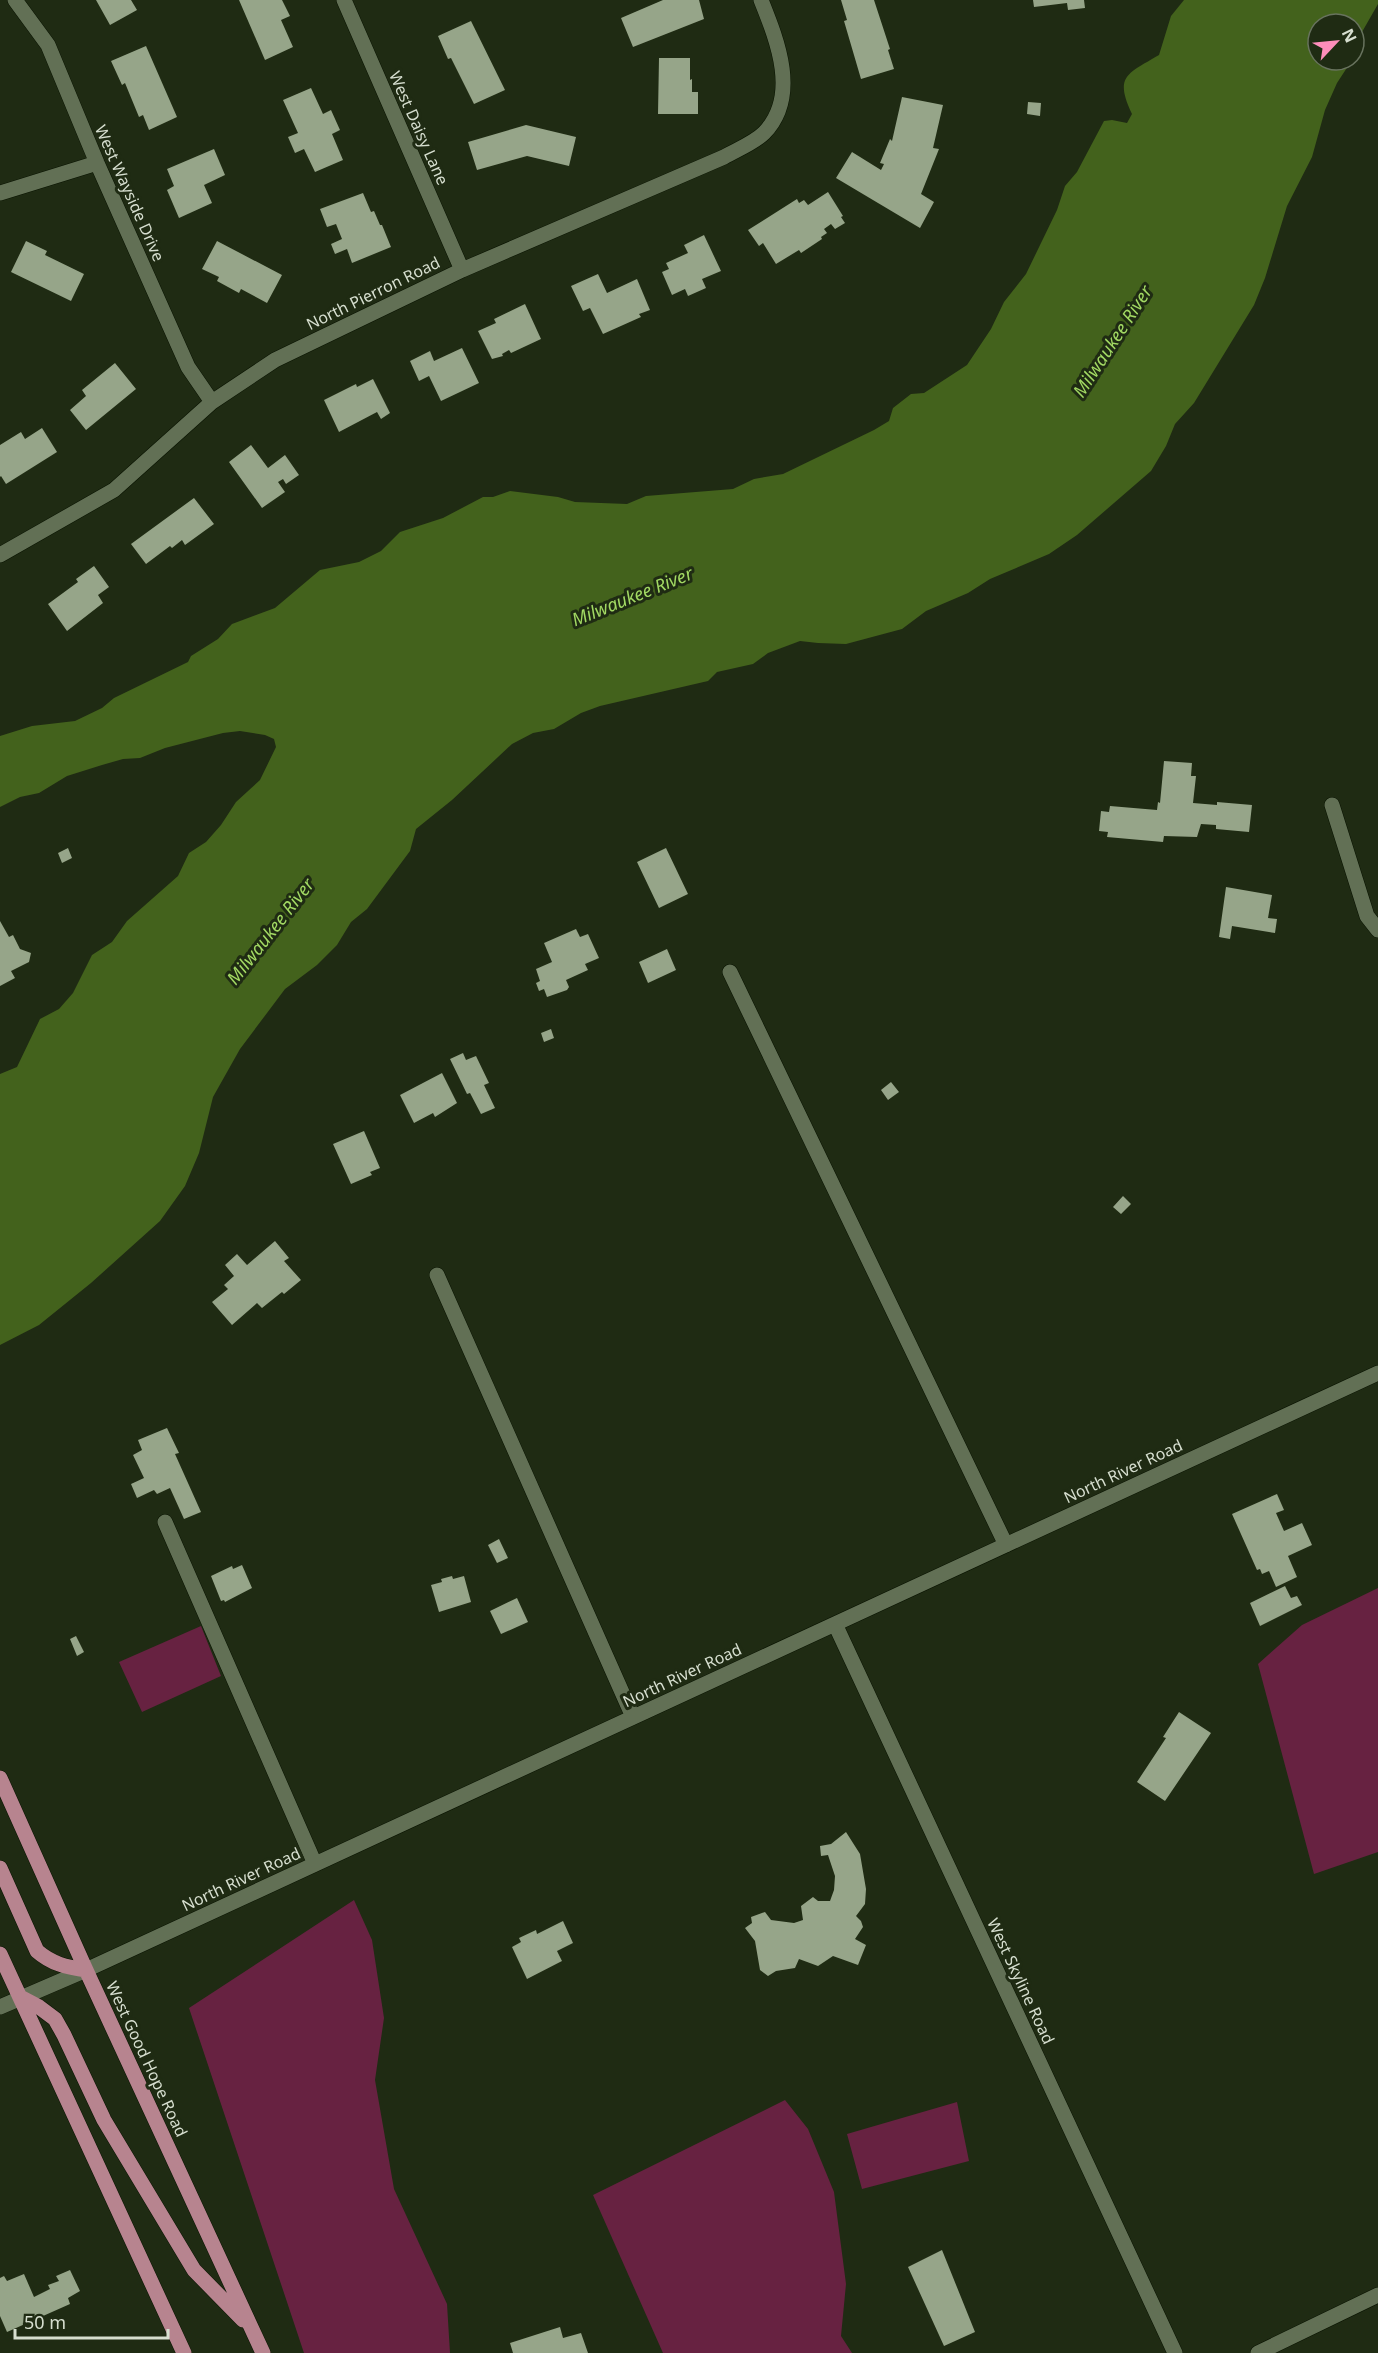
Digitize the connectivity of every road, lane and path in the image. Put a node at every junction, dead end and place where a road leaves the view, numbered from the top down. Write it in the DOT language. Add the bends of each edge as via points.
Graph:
graph roads {
  1 [pos="15,0"];
  2 [pos="344,0"];
  3 [pos="761,0"];
  4 [pos="97,163"];
  5 [pos="0,193"];
  6 [pos="462,270"];
  7 [pos="212,402"];
  8 [pos="0,555"];
  9 [pos="1332,806"];
  10 [pos="1378,930"];
  11 [pos="730,972"];
  12 [pos="437,1275"];
  13 [pos="1378,1373"];
  14 [pos="165,1522"];
  15 [pos="1006,1545"];
  16 [pos="835,1624"];
  17 [pos="633,1718"];
  18 [pos="0,1778"];
  19 [pos="315,1864"];
  20 [pos="0,1868"];
  21 [pos="0,1954"];
  22 [pos="86,1970"];
  23 [pos="20,1997"];
  24 [pos="0,2007"];
  25 [pos="1378,2295"];
  26 [pos="252,2329"];
  27 [pos="184,2353"];
  28 [pos="263,2353"];
  29 [pos="1175,2353"];
  30 [pos="1258,2353"];
  1 -- 4 [label="street, West Wayside Drive" via="48,45"];
  2 -- 6 [label="street, West Daisy Lane"];
  3 -- 6 [label="street, North Pierron Road" via="774,33 783,76 782,105 764,133 724,158"];
  4 -- 5 [label="street"];
  4 -- 7 [label="street, West Wayside Drive" via="188,367"];
  6 -- 7 [label="street, North Pierron Road" via="275,360"];
  7 -- 8 [label="street, North Pierron Road" via="114,490"];
  9 -- 10 [label="street" via="1367,916"];
  11 -- 15 [label="street"];
  12 -- 17 [label="street"];
  13 -- 15 [label="street, North River Road"];
  14 -- 19 [label="street"];
  15 -- 16 [label="street, North River Road"];
  16 -- 17 [label="street, North River Road"];
  16 -- 29 [label="street, West Skyline Road"];
  17 -- 19 [label="street, North River Road"];
  18 -- 22 [label="main road, West Good Hope Road"];
  19 -- 22 [label="street, North River Road"];
  20 -- 22 [label="main road" via="37,1951 48,1961"];
  21 -- 23 [label="main road"];
  22 -- 23 [label="street, North River Road"];
  22 -- 26 [label="main road, West Good Hope Road"];
  23 -- 24 [label="street, North River Road"];
  23 -- 26 [label="main road" via="55,2019 104,2120 194,2270"];
  23 -- 27 [label="main road"];
  25 -- 30 [label="street"];
  26 -- 28 [label="main road, West Good Hope Road"];
}
